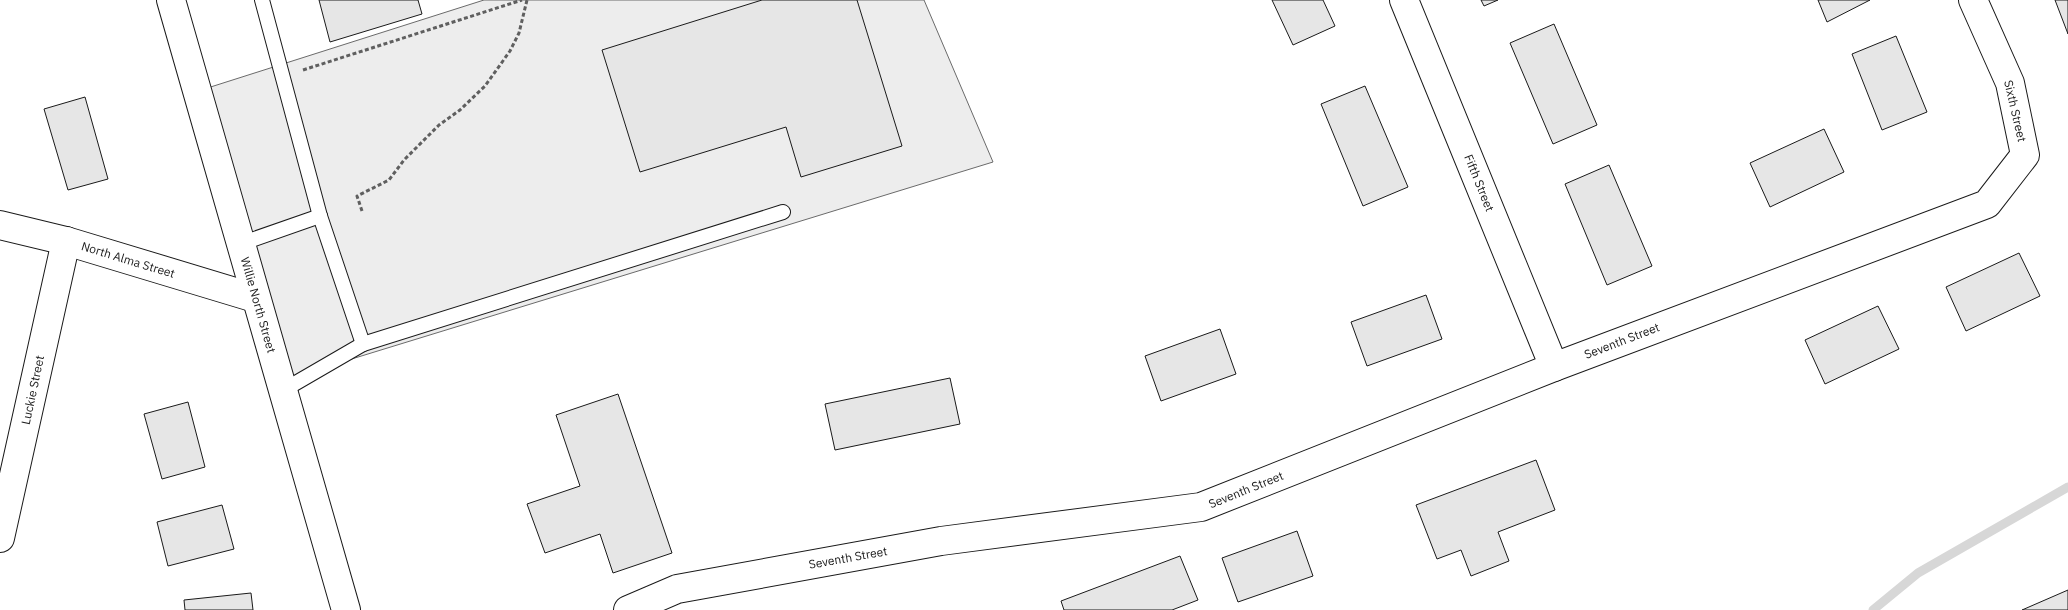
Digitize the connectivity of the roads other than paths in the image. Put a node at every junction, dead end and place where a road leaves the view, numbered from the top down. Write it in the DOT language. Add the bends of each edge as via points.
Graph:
graph roads {
  1 [pos="171,0"];
  2 [pos="262,0"];
  3 [pos="1404,0"];
  4 [pos="1973,0"];
  5 [pos="783,212"];
  6 [pos="320,216"];
  7 [pos="0,225"];
  8 [pos="66,241"];
  9 [pos="240,244"];
  10 [pos="1835,262"];
  11 [pos="255,298"];
  12 [pos="363,344"];
  13 [pos="1554,367"];
  14 [pos="282,391"];
  15 [pos="0,538"];
  16 [pos="346,610"];
  17 [pos="628,610"];
  1 -- 9 [label="street, Willie North Street"];
  2 -- 6 [label="lane"];
  3 -- 13 [label="street, Fifth Street"];
  4 -- 10 [label="street, Sixth Street" via="2010,83 2025,155 1987,204"];
  5 -- 12 [label="lane"];
  6 -- 9 [label="lane"];
  6 -- 12 [label="lane"];
  7 -- 8 [label="street, North Alma Street"];
  8 -- 11 [label="street, North Alma Street"];
  8 -- 15 [label="street, Luckie Street"];
  9 -- 11 [label="street, Willie North Street"];
  10 -- 13 [label="street, Seventh Street"];
  11 -- 14 [label="street, Willie North Street"];
  12 -- 14 [label="lane"];
  13 -- 17 [label="street, Seventh Street" via="1201,507 902,548 677,589"];
  14 -- 16 [label="street, Willie North Street"];
}
